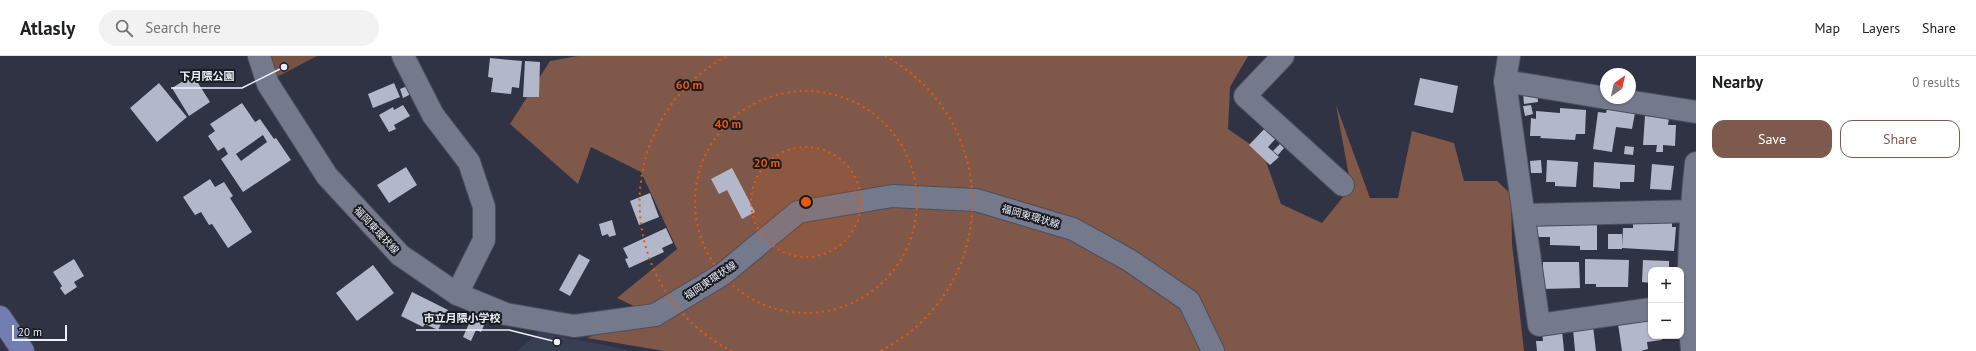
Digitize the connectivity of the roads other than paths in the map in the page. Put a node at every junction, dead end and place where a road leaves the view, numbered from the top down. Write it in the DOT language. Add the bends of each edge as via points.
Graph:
graph roads {
  1 [pos="259,56"];
  2 [pos="403,56"];
  3 [pos="1282,56"];
  4 [pos="1509,56"];
  5 [pos="1505,81"];
  6 [pos="1600,97"];
  7 [pos="1636,103"];
  8 [pos="1696,112"];
  9 [pos="1696,163"];
  10 [pos="1343,185"];
  11 [pos="1693,211"];
  12 [pos="1524,214"];
  13 [pos="457,294"];
  14 [pos="1684,305"];
  15 [pos="1648,310"];
  16 [pos="0,317"];
  17 [pos="23,351"];
  18 [pos="1214,351"];
  19 [pos="1692,351"];
  1 -- 13 [label="street, 福岡東環状線" via="268,84 327,176 400,255"];
  2 -- 13 [label="street" via="433,115 469,162 484,207 484,240"];
  3 -- 10 [label="street" via="1245,96"];
  4 -- 5 [label="street"];
  5 -- 6 [label="street"];
  5 -- 12 [label="street"];
  7 -- 8 [label="street"];
  9 -- 11 [label="street"];
  11 -- 12 [label="street"];
  11 -- 14 [label="street"];
  12 -- 15 [label="street" via="1539,325"];
  13 -- 18 [label="street, 福岡東環状線" via="506,314 574,326 655,315 723,274 798,212 892,196 976,200 1073,229 1129,260 1189,301"];
  14 -- 19 [label="street"];
  16 -- 17 [label="main road"];
}
